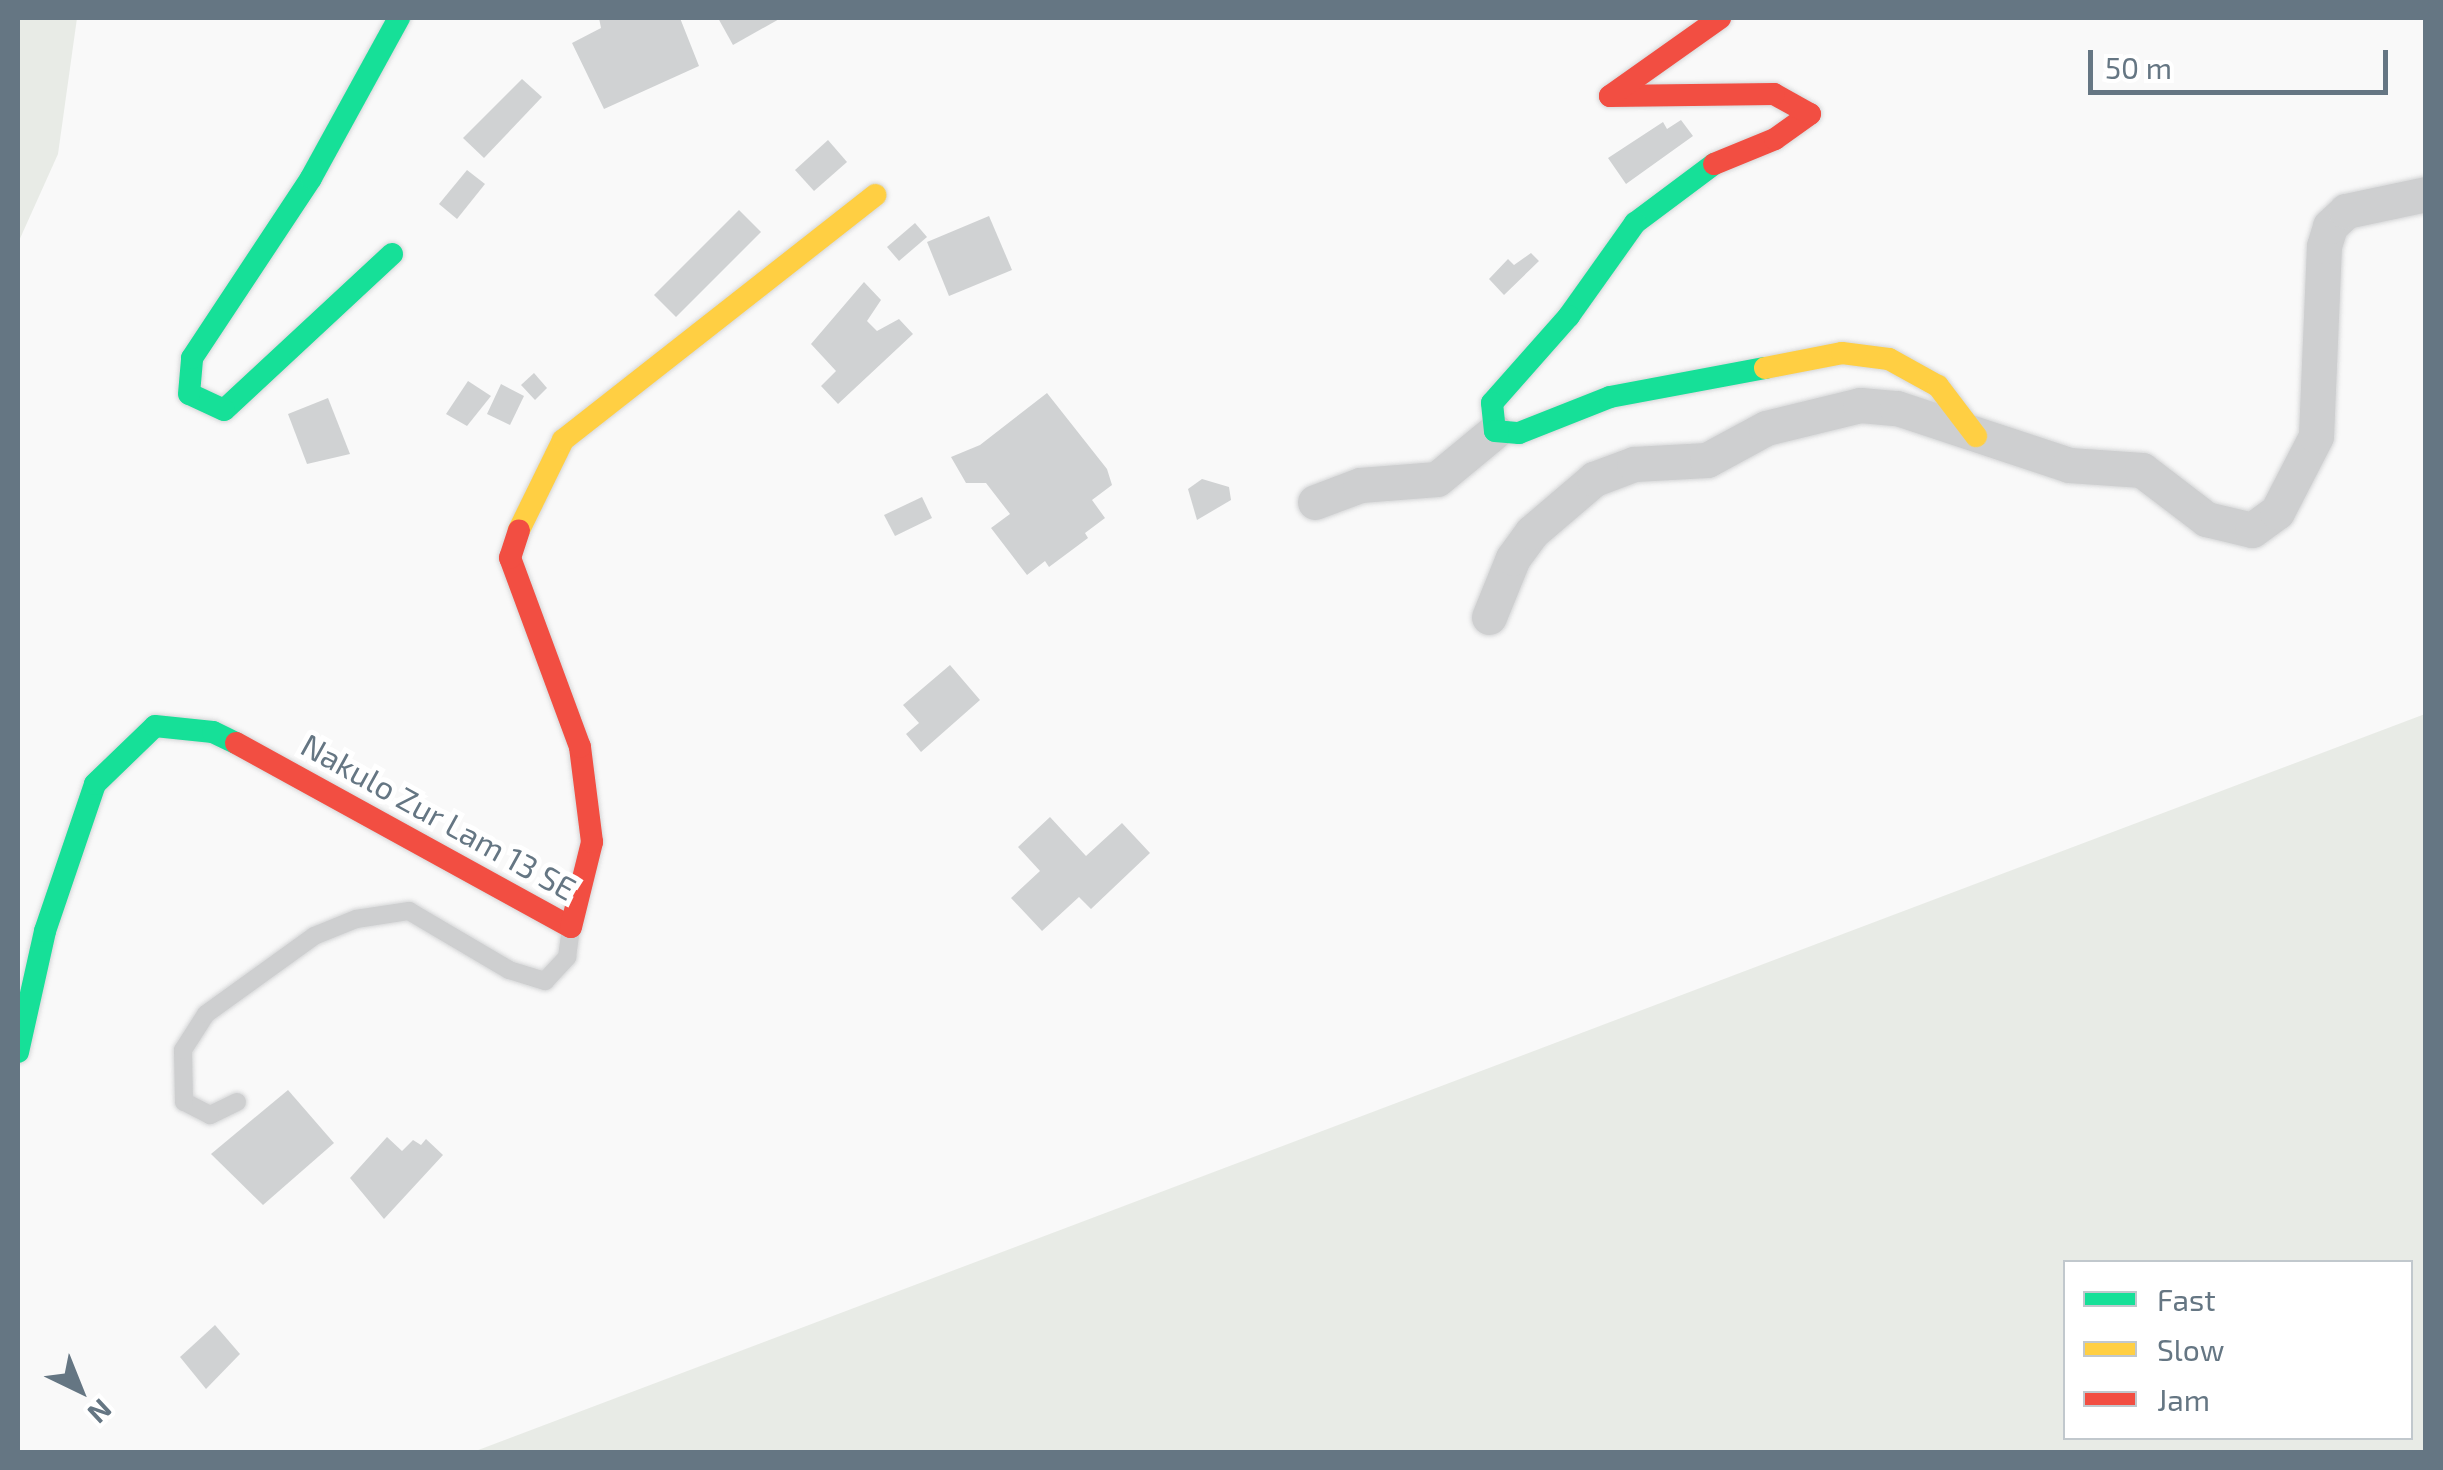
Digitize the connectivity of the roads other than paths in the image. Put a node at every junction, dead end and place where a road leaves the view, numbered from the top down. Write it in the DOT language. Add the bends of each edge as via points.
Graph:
graph roads {
  1 [pos="400,18"];
  2 [pos="1720,18"];
  3 [pos="2426,194"];
  4 [pos="875,195"];
  5 [pos="392,254"];
  6 [pos="1495,431"];
  7 [pos="1976,436"];
  8 [pos="1315,502"];
  9 [pos="1490,617"];
  10 [pos="571,927"];
  11 [pos="18,1052"];
  12 [pos="237,1102"];
  1 -- 5 [label="street" via="311,178 192,358 189,394 224,410"];
  2 -- 6 [label="street" via="1610,96 1774,94 1810,114 1774,139 1719,160 1636,223 1569,316 1492,404"];
  3 -- 7 [label="street" via="2346,212 2330,226 2316,436 2277,512 2252,530 2206,520 2142,470 2070,464"];
  4 -- 10 [label="street, Nakulo Zur Lam 13 SE" via="563,440 529,498 510,558 580,747 592,842"];
  6 -- 7 [label="street" via="1519,434 1610,396 1842,353 1888,359 1938,386"];
  6 -- 8 [label="street" via="1437,479 1360,485"];
  7 -- 9 [label="street" via="1897,408 1860,404 1766,428 1707,460 1634,464 1607,474 1532,532 1513,558"];
  10 -- 11 [label="street, Nakulo Zur Lam 13 SE" via="214,732 155,726 95,784 44,931"];
  10 -- 12 [label="lane" via="567,957 544,981 508,970 409,911 356,919 314,936 206,1014 183,1050 184,1102 210,1116"];
}
